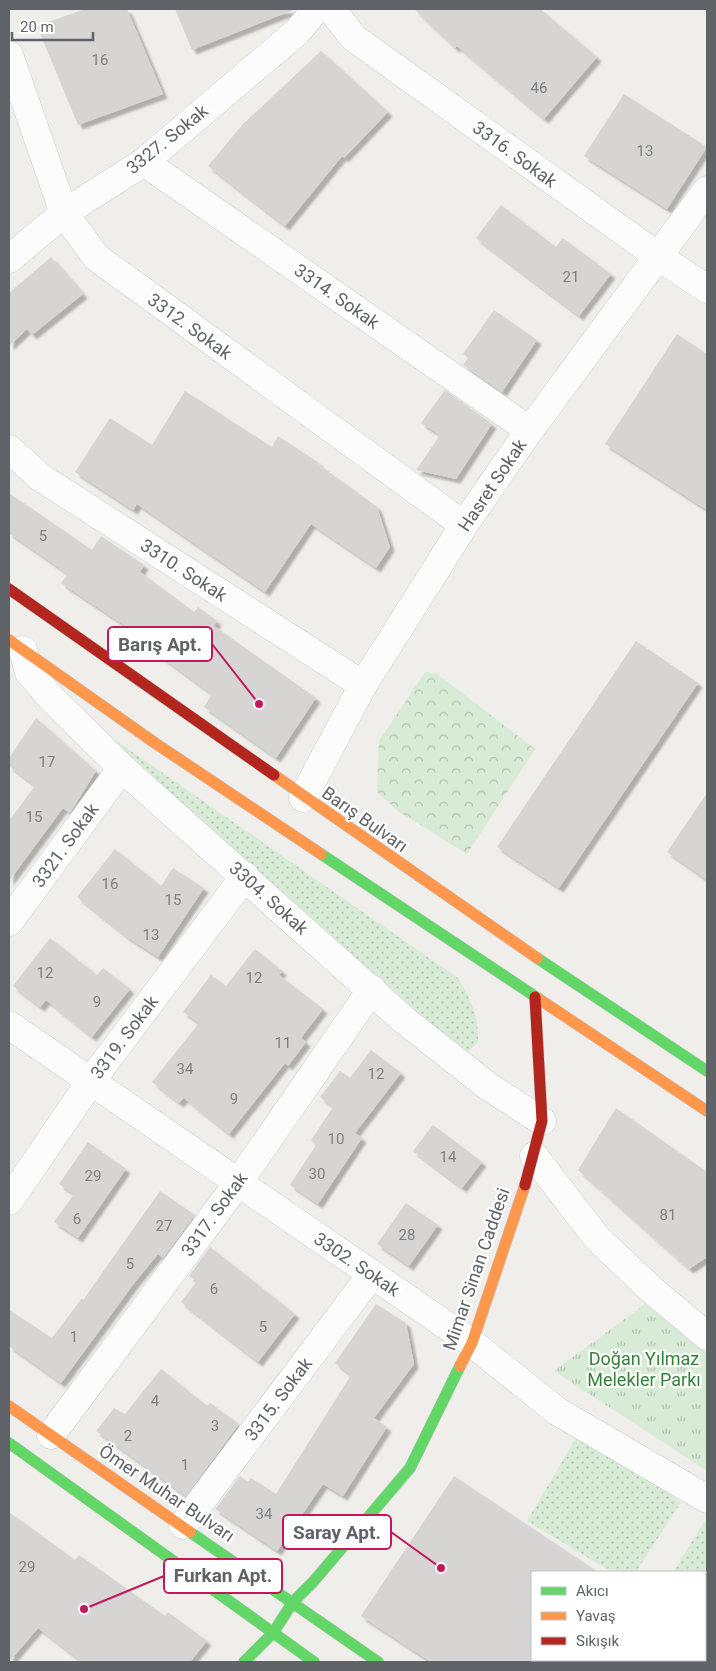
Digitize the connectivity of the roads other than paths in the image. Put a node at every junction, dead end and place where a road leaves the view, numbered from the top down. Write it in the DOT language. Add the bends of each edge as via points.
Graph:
graph roads {
  1 [pos="316,9"];
  2 [pos="331,9"];
  3 [pos="9,55"];
  4 [pos="144,162"];
  5 [pos="707,190"];
  6 [pos="64,213"];
  7 [pos="659,258"];
  8 [pos="9,259"];
  9 [pos="707,289"];
  10 [pos="530,430"];
  11 [pos="9,449"];
  12 [pos="464,524"];
  13 [pos="9,589"];
  14 [pos="16,645"];
  15 [pos="364,685"];
  16 [pos="122,768"];
  17 [pos="303,798"];
  18 [pos="245,876"];
  19 [pos="9,922"];
  20 [pos="372,989"];
  21 [pos="535,997"];
  22 [pos="9,1025"];
  23 [pos="707,1071"];
  24 [pos="91,1081"];
  25 [pos="707,1111"];
  26 [pos="542,1121"];
  27 [pos="534,1156"];
  28 [pos="238,1183"];
  29 [pos="9,1201"];
  30 [pos="372,1274"];
  31 [pos="707,1336"];
  32 [pos="472,1342"];
  33 [pos="9,1406"];
  34 [pos="51,1435"];
  35 [pos="9,1443"];
  36 [pos="707,1499"];
  37 [pos="183,1525"];
  38 [pos="293,1602"];
  39 [pos="273,1633"];
  40 [pos="244,1662"];
  41 [pos="314,1662"];
  42 [pos="378,1662"];
  1 -- 4 [label="street, 3327. Sokak" via="298,31"];
  2 -- 7 [label="street, 3316. Sokak" via="354,38"];
  3 -- 6 [label="street, 3312. Sokak"];
  4 -- 6 [label="street, 3327. Sokak"];
  4 -- 10 [label="street, 3314. Sokak"];
  5 -- 7 [label="street, Hasret Sokak"];
  6 -- 8 [label="street, 3327. Sokak"];
  6 -- 12 [label="street, 3312. Sokak" via="96,257"];
  7 -- 9 [label="street, 3316. Sokak"];
  7 -- 10 [label="street, Hasret Sokak"];
  10 -- 12 [label="street, Hasret Sokak"];
  11 -- 15 [label="street, 3310. Sokak" via="40,477"];
  12 -- 15 [label="street, Hasret Sokak"];
  13 -- 17 [label="main road, Barış Bulvarı"];
  14 -- 16 [label="street, 3304. Sokak" via="29,672 50,698"];
  14 -- 21 [label="main road" via="155,743"];
  15 -- 17 [label="street, Hasret Sokak"];
  16 -- 18 [label="street, 3304. Sokak"];
  16 -- 19 [label="street, 3321. Sokak"];
  17 -- 23 [label="main road, Barış Bulvarı"];
  18 -- 20 [label="street, 3304. Sokak"];
  18 -- 24 [label="street, 3319. Sokak"];
  20 -- 26 [label="street, 3304. Sokak" via="404,1020 481,1081"];
  20 -- 28 [label="street, 3317. Sokak"];
  21 -- 25 [label="main road"];
  21 -- 26 [label="main road, Mimar Sinan Caddesi"];
  22 -- 24 [label="street, 3302. Sokak"];
  24 -- 28 [label="street, 3302. Sokak"];
  24 -- 29 [label="street, 3319. Sokak"];
  26 -- 27 [label="main road, Mimar Sinan Caddesi"];
  27 -- 31 [label="street" via="597,1238"];
  27 -- 32 [label="main road, Mimar Sinan Caddesi"];
  28 -- 30 [label="street, 3302. Sokak"];
  28 -- 34 [label="street, 3317. Sokak"];
  30 -- 32 [label="street, 3302. Sokak"];
  30 -- 37 [label="street, 3315. Sokak"];
  32 -- 36 [label="street, 3302. Sokak" via="557,1411"];
  32 -- 38 [label="main road, Mimar Sinan Caddesi" via="410,1468"];
  33 -- 34 [label="main road, Ömer Muhar Bulvarı"];
  34 -- 37 [label="main road, Ömer Muhar Bulvarı"];
  35 -- 39 [label="main road"];
  37 -- 38 [label="main road, Ömer Muhar Bulvarı"];
  38 -- 39 [label="main road, Mimar Sinan Caddesi"];
  38 -- 42 [label="main road, Ömer Muhar Bulvarı"];
  39 -- 40 [label="main road, Mimar Sinan Caddesi"];
  39 -- 41 [label="main road"];
}
